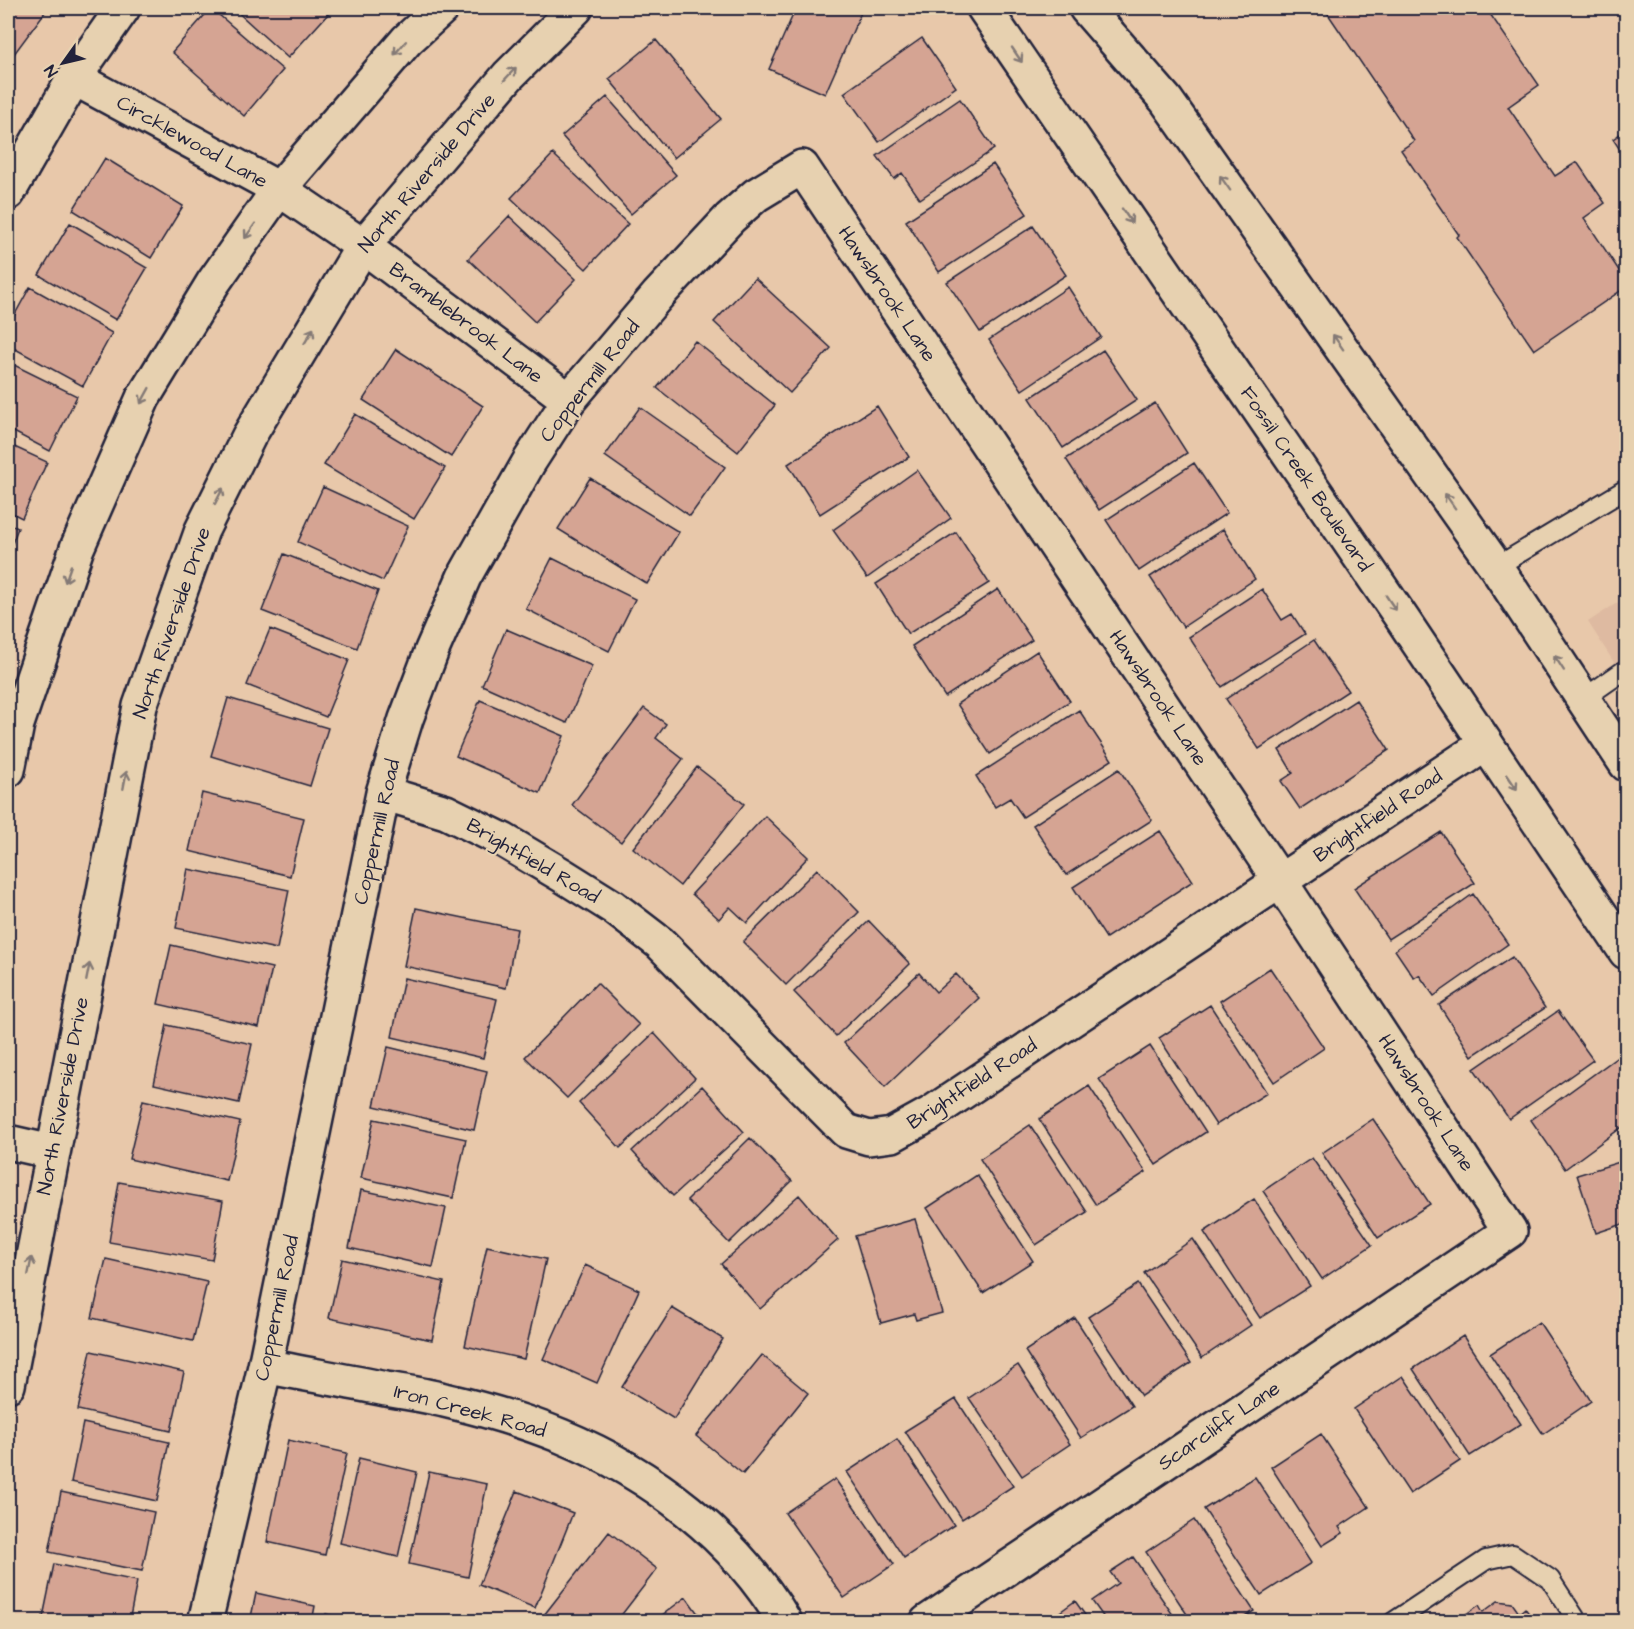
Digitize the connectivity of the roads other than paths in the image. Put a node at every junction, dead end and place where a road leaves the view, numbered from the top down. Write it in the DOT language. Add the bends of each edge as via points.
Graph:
graph roads {
  1 [pos="123,8"];
  2 [pos="442,8"];
  3 [pos="576,8"];
  4 [pos="984,8"];
  5 [pos="1086,8"];
  6 [pos="74,78"];
  7 [pos="801,167"];
  8 [pos="279,189"];
  9 [pos="8,193"];
  10 [pos="363,246"];
  11 [pos="569,400"];
  12 [pos="1626,489"];
  13 [pos="1496,567"];
  14 [pos="1626,669"];
  15 [pos="1583,699"];
  16 [pos="1486,744"];
  17 [pos="1626,764"];
  18 [pos="8,770"];
  19 [pos="383,793"];
  20 [pos="1280,881"];
  21 [pos="1626,952"];
  22 [pos="8,1142"];
  23 [pos="52,1152"];
  24 [pos="1510,1231"];
  25 [pos="266,1366"];
  26 [pos="8,1385"];
  27 [pos="205,1622"];
  28 [pos="785,1622"];
  29 [pos="927,1622"];
  30 [pos="1393,1622"];
  31 [pos="1578,1622"];
  1 -- 6 [label="street"];
  2 -- 8 [label="street, one-way" via="407,40"];
  10 -- 3 [label="street, North Riverside Drive, one-way" via="508,76"];
  4 -- 16 [label="street, Fossil Creek Boulevard, one-way"];
  13 -- 5 [label="street, one-way" via="1166,100"];
  6 -- 8 [label="street, Circklewood Lane"];
  6 -- 9 [label="street"];
  7 -- 11 [label="street, Coppermill Road" via="756,195 730,218"];
  7 -- 20 [label="street, Hawsbrook Lane"];
  8 -- 10 [label="street, Circklewood Lane"];
  8 -- 18 [label="street, one-way" via="213,283 143,398 76,548 17,724"];
  10 -- 11 [label="street, Bramblebrook Lane"];
  23 -- 10 [label="street, North Riverside Drive, one-way" via="140,706 202,530 249,436"];
  11 -- 19 [label="street, Coppermill Road" via="528,462 464,577 406,719"];
  12 -- 13 [label="lane"];
  15 -- 13 [label="street, one-way"];
  14 -- 15 [label="lane"];
  15 -- 17 [label="street"];
  16 -- 20 [label="street, Brightfield Road"];
  16 -- 21 [label="street, Fossil Creek Boulevard, one-way"];
  19 -- 20 [label="street, Brightfield Road" via="446,813 503,840 613,907 660,943 846,1131 869,1138 892,1136 930,1114"];
  19 -- 25 [label="street, Coppermill Road"];
  20 -- 24 [label="street, Hawsbrook Lane"];
  22 -- 23 [label="street"];
  26 -- 23 [label="street, North Riverside Drive, one-way"];
  24 -- 29 [label="street, Scarcliff Lane"];
  25 -- 27 [label="street, Coppermill Road"];
  25 -- 28 [label="street, Iron Creek Road" via="443,1400 562,1436 618,1464 692,1514 754,1577"];
  30 -- 31 [label="lane" via="1486,1560 1513,1554 1550,1579"];
}
